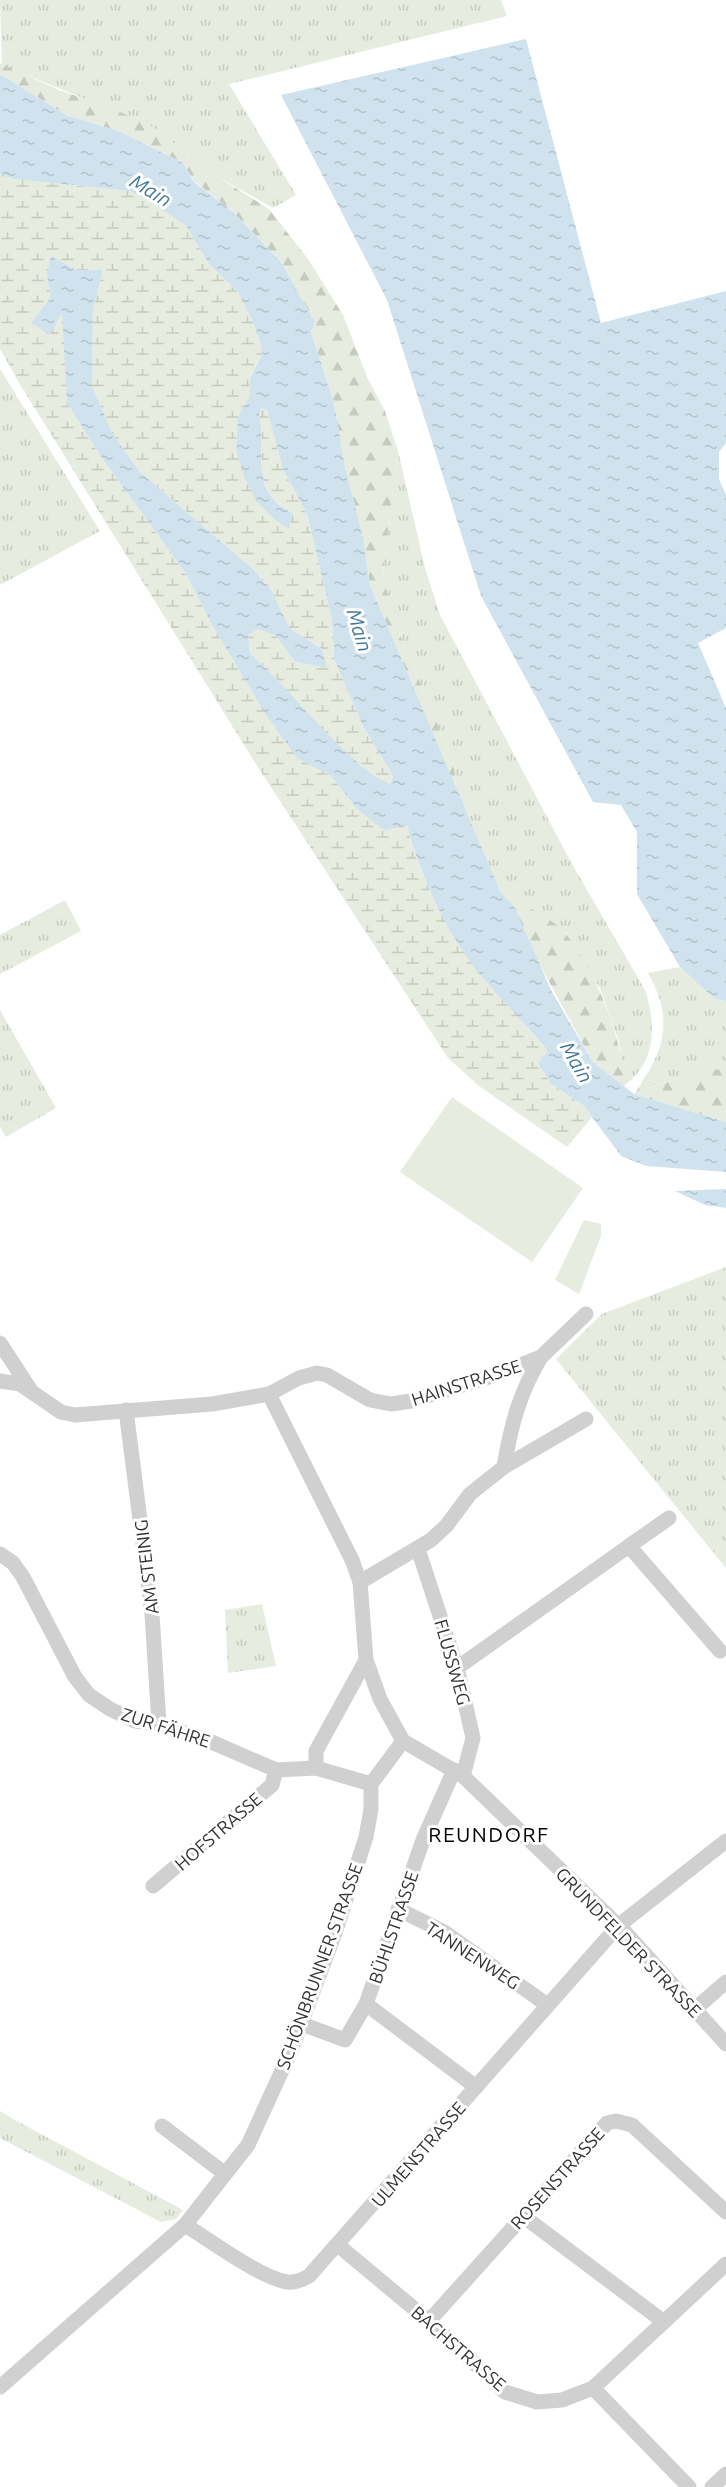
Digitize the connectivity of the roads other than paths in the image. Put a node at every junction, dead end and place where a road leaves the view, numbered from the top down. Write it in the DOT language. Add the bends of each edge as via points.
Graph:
graph roads {
  1 [pos="586,1314"];
  2 [pos="0,1343"];
  3 [pos="541,1357"];
  4 [pos="0,1381"];
  5 [pos="30,1389"];
  6 [pos="269,1394"];
  7 [pos="126,1410"];
  8 [pos="586,1419"];
  9 [pos="504,1467"];
  10 [pos="669,1518"];
  11 [pos="629,1546"];
  12 [pos="418,1549"];
  13 [pos="0,1554"];
  14 [pos="360,1582"];
  15 [pos="720,1651"];
  16 [pos="366,1660"];
  17 [pos="457,1668"];
  18 [pos="159,1724"];
  19 [pos="403,1741"];
  20 [pos="316,1768"];
  21 [pos="276,1770"];
  22 [pos="458,1773"];
  23 [pos="372,1784"];
  24 [pos="726,1841"];
  25 [pos="153,1886"];
  26 [pos="398,1910"];
  27 [pos="618,1926"];
  28 [pos="726,1982"];
  29 [pos="366,2004"];
  30 [pos="546,2004"];
  31 [pos="694,2009"];
  32 [pos="302,2024"];
  33 [pos="726,2044"];
  34 [pos="476,2087"];
  35 [pos="162,2126"];
  36 [pos="224,2173"];
  37 [pos="726,2212"];
  38 [pos="523,2216"];
  39 [pos="185,2225"];
  40 [pos="339,2246"];
  41 [pos="726,2264"];
  42 [pos="429,2321"];
  43 [pos="664,2322"];
  44 [pos="0,2386"];
  45 [pos="593,2388"];
  46 [pos="726,2474"];
  47 [pos="689,2487"];
  48 [pos="712,2487"];
  1 -- 3 [label="street, HAINSTRASSE"];
  2 -- 5 [label="street"];
  3 -- 6 [label="street, HAINSTRASSE" via="495,1375 391,1404 370,1400 317,1373 298,1378"];
  3 -- 9 [label="street" via="511,1422"];
  4 -- 5 [label="street"];
  5 -- 7 [label="street, HAINSTRASSE" via="67,1413"];
  6 -- 7 [label="street, HAINSTRASSE" via="212,1404"];
  6 -- 14 [label="street"];
  7 -- 18 [label="street, AM STEINIG" via="152,1614"];
  8 -- 9 [label="street"];
  9 -- 12 [label="street" via="470,1494 447,1525"];
  10 -- 11 [label="street"];
  11 -- 15 [label="street"];
  11 -- 17 [label="street"];
  12 -- 14 [label="street"];
  12 -- 17 [label="street, FLUSSWEG"];
  13 -- 18 [label="street, ZUR FÄHRE" via="23,1577 58,1647 89,1695 135,1721"];
  14 -- 16 [label="street"];
  16 -- 19 [label="street" via="380,1699"];
  16 -- 20 [label="street" via="316,1751"];
  17 -- 22 [label="street, FLUSSWEG" via="473,1738"];
  18 -- 21 [label="street, ZUR FÄHRE"];
  19 -- 22 [label="street, GRUNDFELDER STRASSE"];
  19 -- 23 [label="street"];
  20 -- 21 [label="street, ZUR FÄHRE"];
  20 -- 23 [label="street, ZUR FÄHRE"];
  21 -- 25 [label="street, HOFSTRASSE" via="272,1785"];
  22 -- 26 [label="street, BÜHLSTRASSE" via="423,1840"];
  22 -- 27 [label="street, GRUNDFELDER STRASSE"];
  23 -- 32 [label="street, SCHÖNBRUNNER STRASSE" via="366,1837"];
  24 -- 27 [label="street, ULMENSTRASSE"];
  26 -- 29 [label="street, BÜHLSTRASSE"];
  26 -- 30 [label="street, TANNENWEG" via="444,1932"];
  27 -- 30 [label="street, ULMENSTRASSE"];
  27 -- 31 [label="street, GRUNDFELDER STRASSE"];
  28 -- 31 [label="street"];
  29 -- 32 [label="street, BÜHLSTRASSE" via="345,2040"];
  29 -- 34 [label="street"];
  30 -- 34 [label="street, ULMENSTRASSE"];
  31 -- 33 [label="street, GRUNDFELDER STRASSE"];
  32 -- 36 [label="street, SCHÖNBRUNNER STRASSE" via="248,2145"];
  34 -- 40 [label="street, ULMENSTRASSE"];
  35 -- 36 [label="street"];
  36 -- 39 [label="street, SCHÖNBRUNNER STRASSE"];
  37 -- 38 [label="street, ROSENSTRASSE" via="632,2125 616,2121 599,2128"];
  38 -- 42 [label="street, ROSENSTRASSE"];
  38 -- 43 [label="street"];
  39 -- 40 [label="street, ULMENSTRASSE" via="253,2267 286,2282 298,2282 309,2276"];
  39 -- 44 [label="street, SCHÖNBRUNNER STRASSE"];
  40 -- 42 [label="street, BACHSTRASSE"];
  41 -- 43 [label="street, BACHSTRASSE"];
  42 -- 45 [label="street, BACHSTRASSE" via="505,2392 537,2402 562,2400"];
  43 -- 45 [label="street, BACHSTRASSE"];
  45 -- 47 [label="street"];
  46 -- 48 [label="street"];
}
